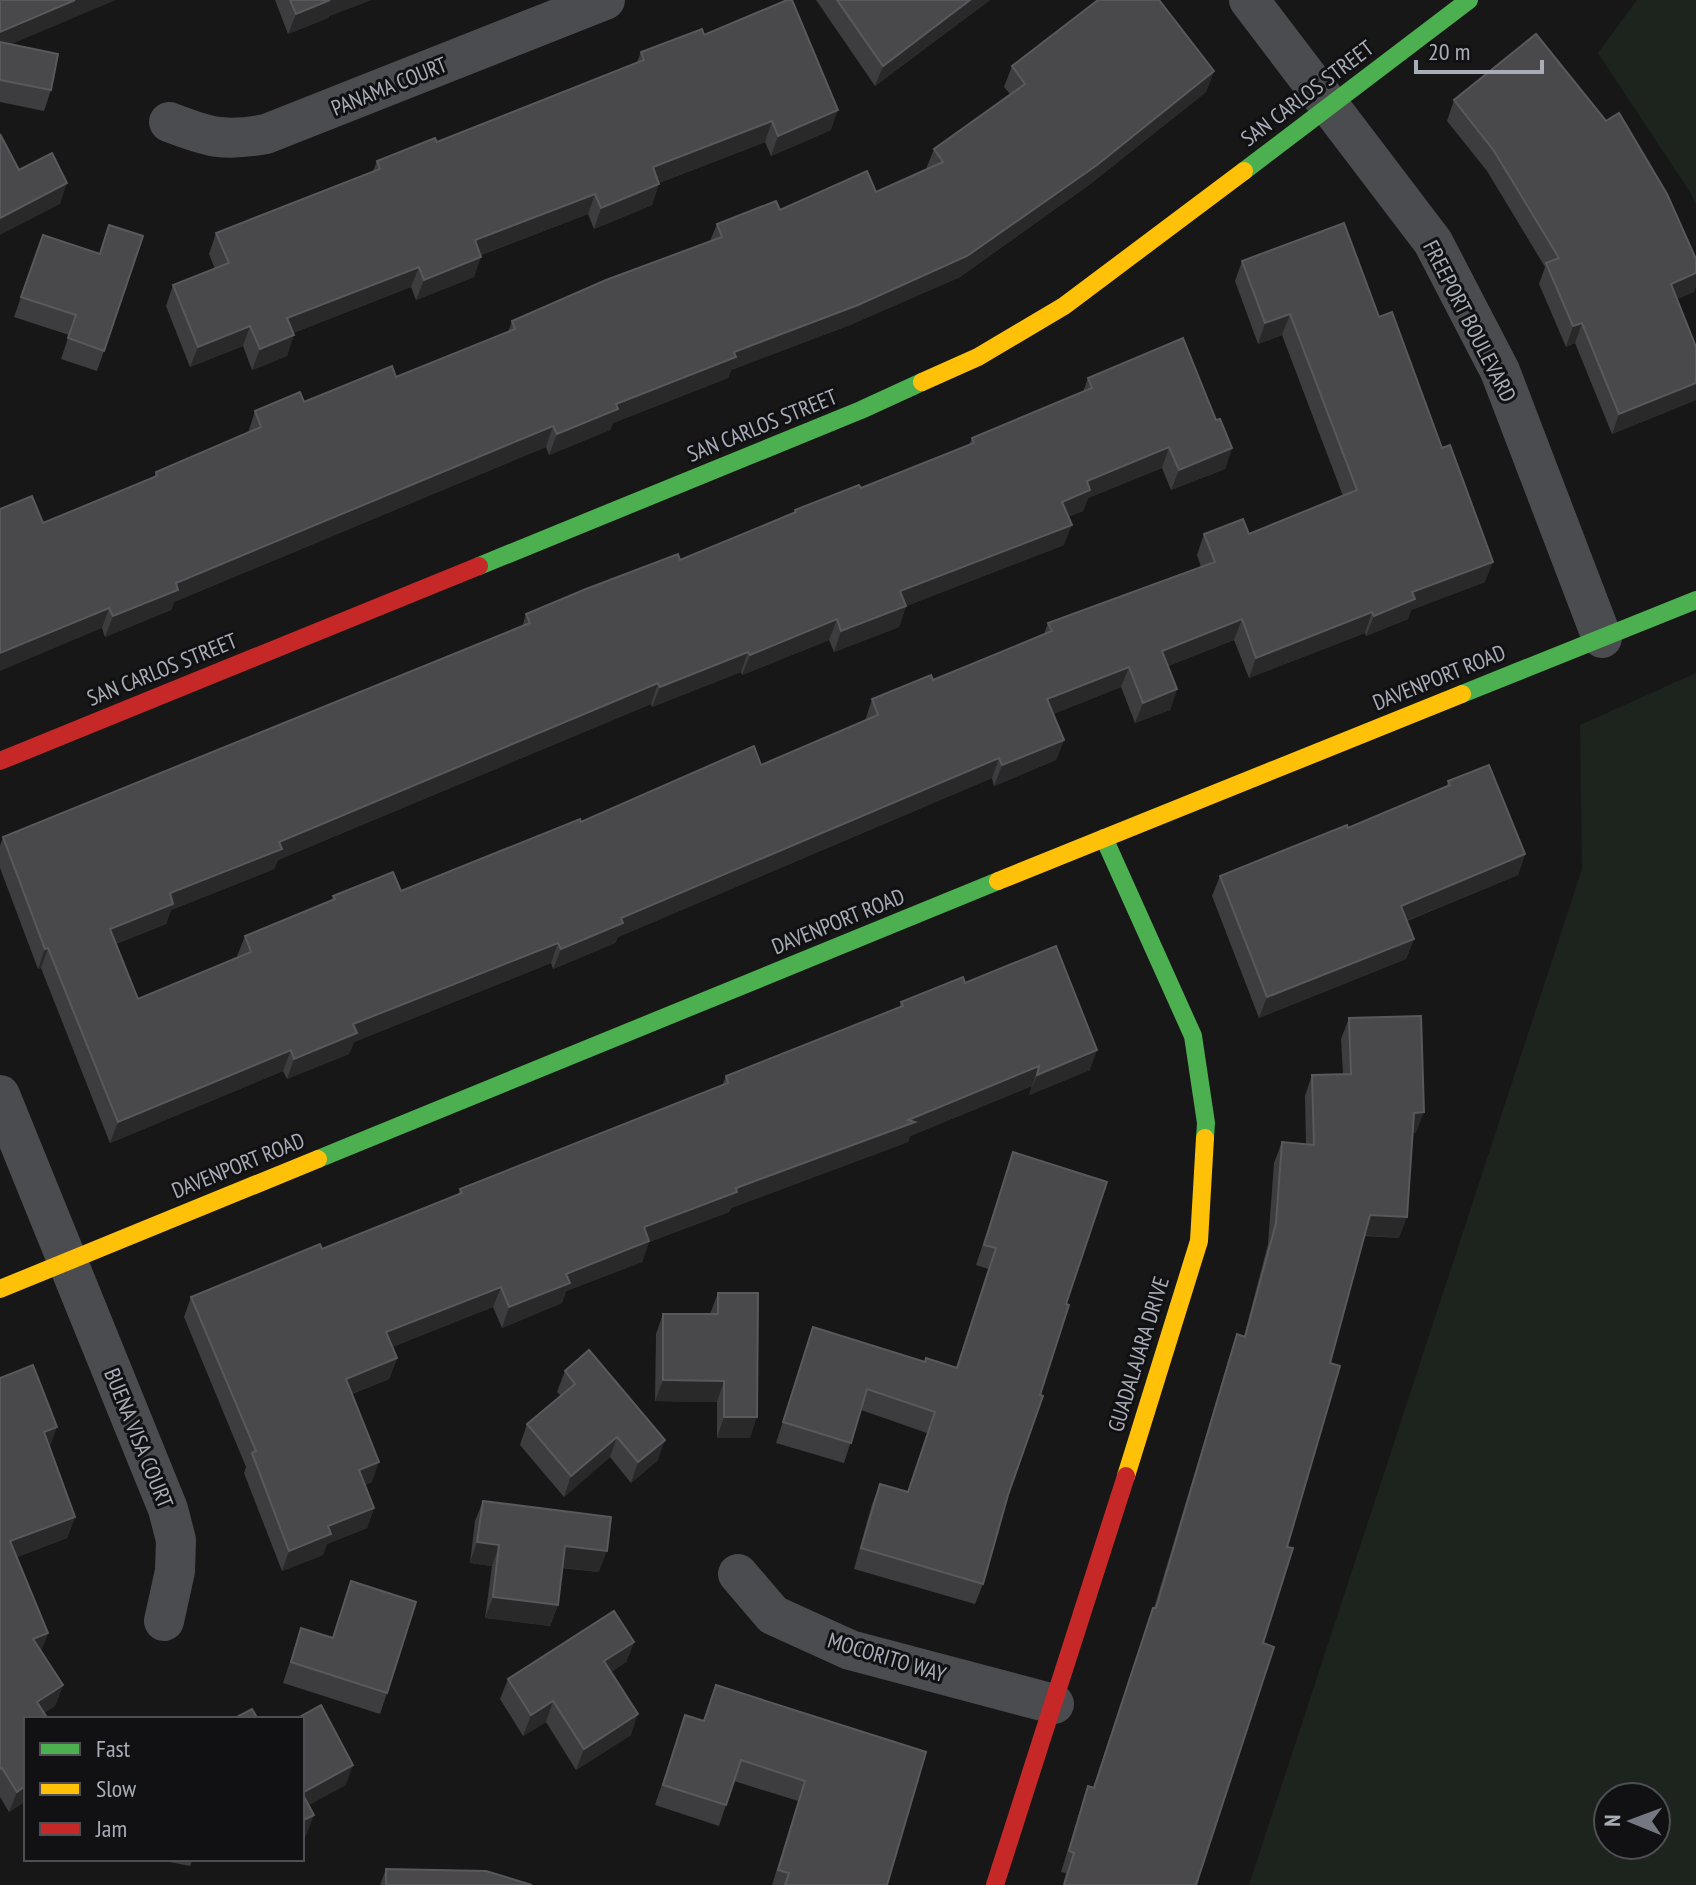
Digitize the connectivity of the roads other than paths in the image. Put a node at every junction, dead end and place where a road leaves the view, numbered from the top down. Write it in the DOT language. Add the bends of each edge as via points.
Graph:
graph roads {
  1 [pos="605,0"];
  2 [pos="1249,0"];
  3 [pos="1469,0"];
  4 [pos="1330,106"];
  5 [pos="169,122"];
  6 [pos="1696,600"];
  7 [pos="1602,638"];
  8 [pos="0,761"];
  9 [pos="1104,838"];
  10 [pos="0,1095"];
  11 [pos="67,1261"];
  12 [pos="0,1289"];
  13 [pos="738,1574"];
  14 [pos="164,1621"];
  15 [pos="1054,1704"];
  16 [pos="995,1885"];
  1 -- 5 [label="street, PANAMA COURT" via="266,134 208,137"];
  2 -- 4 [label="street, FREEPORT BOULEVARD"];
  3 -- 4 [label="street, SAN CARLOS STREET"];
  4 -- 7 [label="street, FREEPORT BOULEVARD" via="1433,242 1459,290 1500,371"];
  4 -- 8 [label="street, SAN CARLOS STREET" via="1085,292 932,380"];
  6 -- 7 [label="street, DAVENPORT ROAD"];
  7 -- 9 [label="street, DAVENPORT ROAD"];
  9 -- 11 [label="street, DAVENPORT ROAD"];
  9 -- 15 [label="street, GUADALAJARA DRIVE" via="1193,1036 1206,1123 1199,1241"];
  10 -- 11 [label="street, BUENA VISA COURT"];
  11 -- 12 [label="street, DAVENPORT ROAD"];
  11 -- 14 [label="street, BUENA VISA COURT" via="168,1509 176,1540 175,1571"];
  13 -- 15 [label="street, MOCORITO WAY" via="773,1615 850,1650"];
  15 -- 16 [label="street, GUADALAJARA DRIVE"];
}
